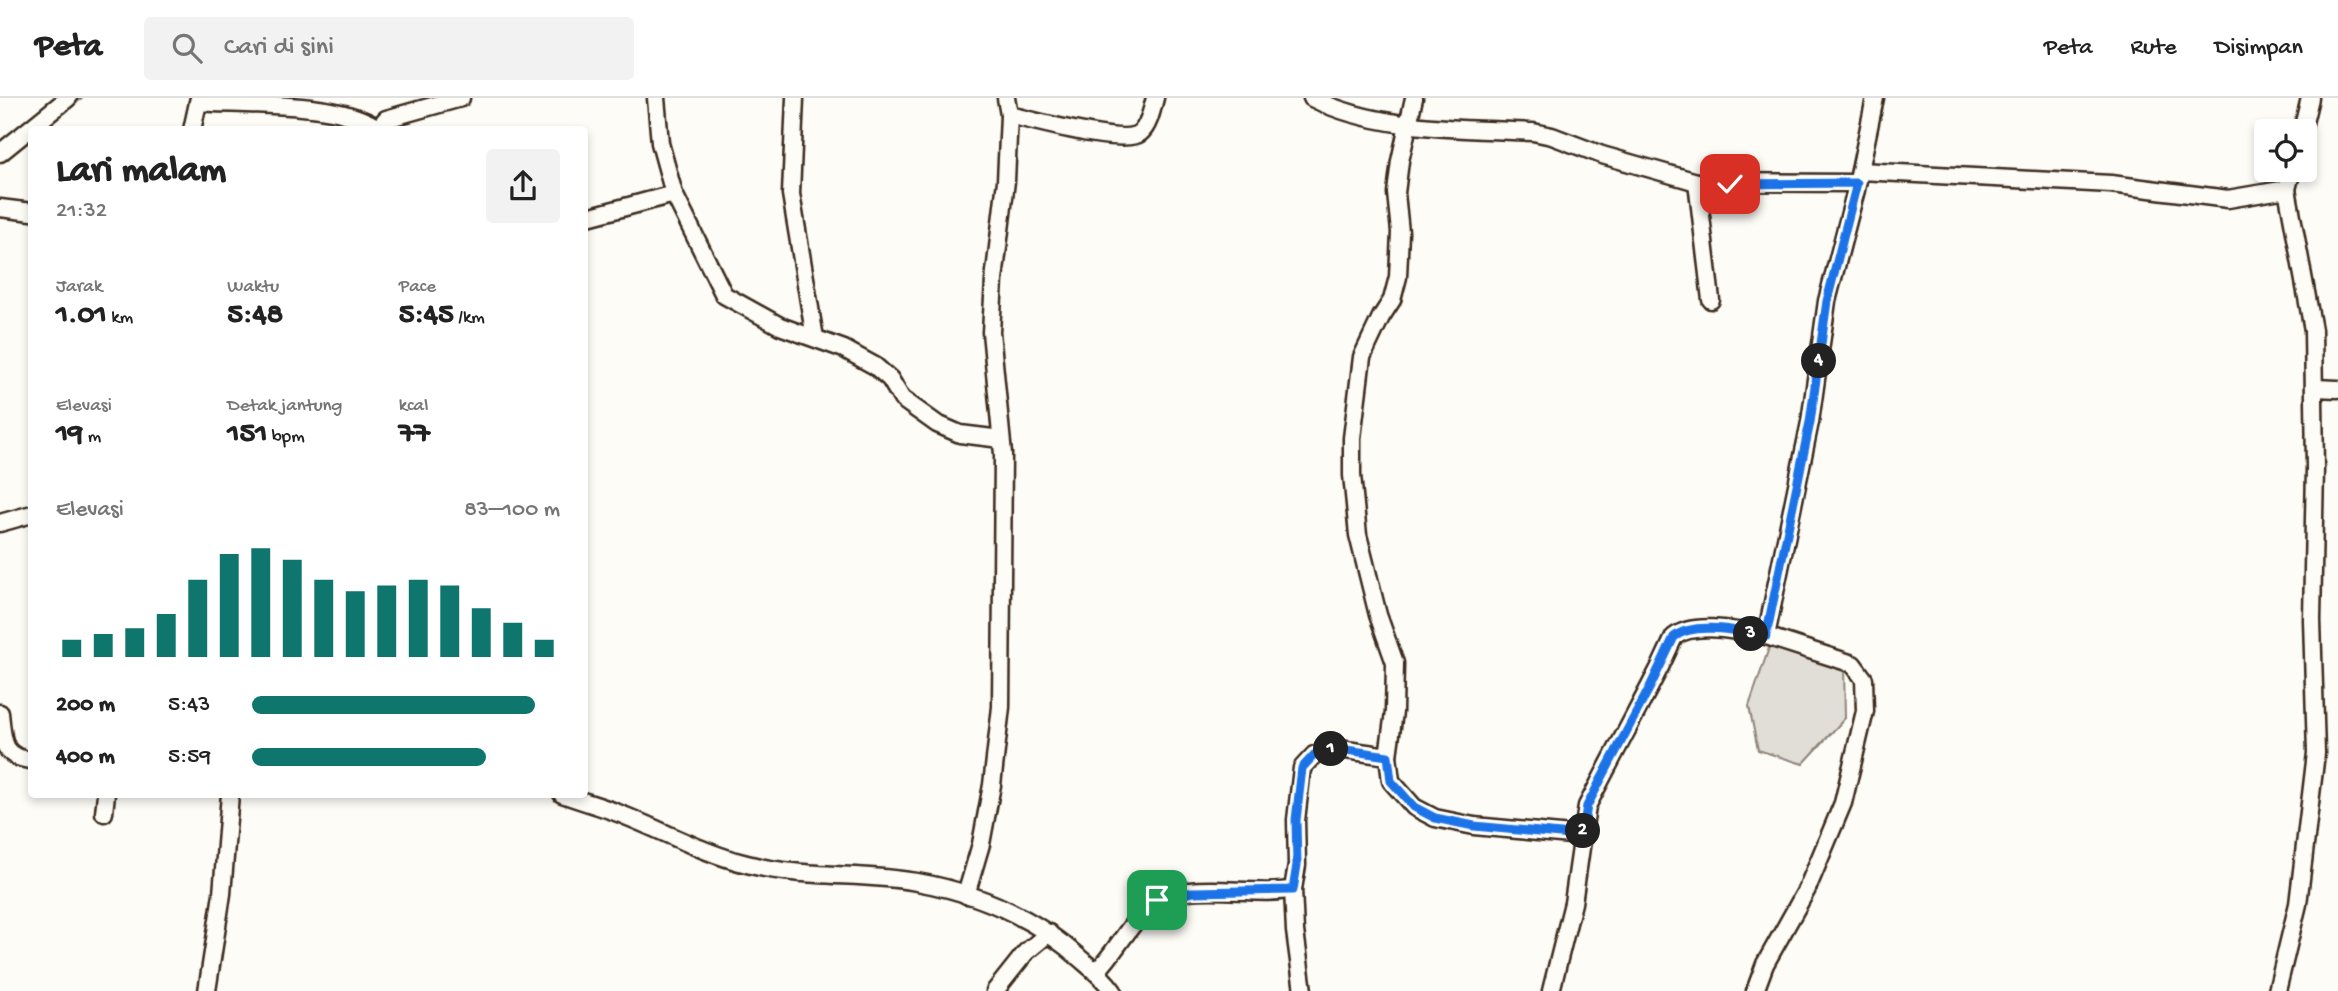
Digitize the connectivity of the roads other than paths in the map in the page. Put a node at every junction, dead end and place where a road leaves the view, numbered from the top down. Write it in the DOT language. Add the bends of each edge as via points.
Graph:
graph roads {
  1 [pos="68,98"];
  2 [pos="461,98"];
  3 [pos="656,98"];
  4 [pos="794,98"];
  5 [pos="1006,98"];
  6 [pos="1155,98"];
  7 [pos="1312,98"];
  8 [pos="1414,98"];
  9 [pos="1874,98"];
  10 [pos="2310,98"];
  11 [pos="198,100"];
  12 [pos="1009,115"];
  13 [pos="2304,119"];
  14 [pos="1409,123"];
  15 [pos="33,126"];
  16 [pos="193,126"];
  17 [pos="374,126"];
  18 [pos="380,126"];
  19 [pos="28,130"];
  20 [pos="0,153"];
  21 [pos="1859,177"];
  22 [pos="1697,182"];
  23 [pos="2289,182"];
  24 [pos="2287,189"];
  25 [pos="674,194"];
  26 [pos="0,208"];
  27 [pos="28,212"];
  28 [pos="588,217"];
  29 [pos="1711,300"];
  30 [pos="815,338"];
  31 [pos="2315,388"];
  32 [pos="2338,389"];
  33 [pos="1001,439"];
  34 [pos="28,515"];
  35 [pos="0,523"];
  36 [pos="1766,636"];
  37 [pos="0,713"];
  38 [pos="1388,756"];
  39 [pos="28,760"];
  40 [pos="106,798"];
  41 [pos="230,798"];
  42 [pos="573,798"];
  43 [pos="104,813"];
  44 [pos="1582,836"];
  45 [pos="1293,890"];
  46 [pos="966,895"];
  47 [pos="1049,933"];
  48 [pos="1096,972"];
  49 [pos="207,991"];
  50 [pos="995,991"];
  51 [pos="1113,991"];
  52 [pos="1303,991"];
  53 [pos="1551,991"];
  54 [pos="1755,991"];
  55 [pos="2277,991"];
  1 -- 15 [label="street"];
  2 -- 18 [label="street" via="386,119"];
  3 -- 25 [label="street" via="660,143"];
  4 -- 30 [label="street" via="791,194"];
  5 -- 12 [label="street"];
  6 -- 12 [label="street" via="1142,132 1132,137 1112,137"];
  7 -- 14 [label="street" via="1333,109"];
  8 -- 14 [label="street"];
  9 -- 21 [label="street"];
  10 -- 13 [label="street"];
  11 -- 16 [label="street"];
  11 -- 17 [label="street" via="321,110"];
  12 -- 33 [label="street" via="991,332"];
  14 -- 22 [label="street" via="1542,134"];
  14 -- 38 [label="street" via="1396,194 1401,244 1398,277 1392,300 1362,357 1352,438 1358,535 1395,663"];
  19 -- 20 [label="street"];
  21 -- 22 [label="street"];
  21 -- 24 [label="street" via="2111,184 2228,199"];
  21 -- 36 [label="street" via="1827,301 1810,422"];
  22 -- 29 [label="street"];
  23 -- 24 [label="street"];
  24 -- 31 [label="street" via="2313,330"];
  25 -- 28 [label="street"];
  25 -- 30 [label="street" via="724,295 780,326"];
  26 -- 27 [label="street"];
  30 -- 33 [label="street" via="875,366 902,399 937,424 960,434"];
  31 -- 32 [label="street"];
  31 -- 55 [label="street" via="2312,620 2316,752 2298,904"];
  33 -- 46 [label="street" via="1000,707 992,785"];
  34 -- 35 [label="street"];
  36 -- 44 [label="street" via="1690,629 1674,637 1587,806"];
  36 -- 54 [label="street" via="1853,664 1864,679 1865,711 1843,803 1807,889"];
  37 -- 39 [label="street" via="5,746 15,758"];
  38 -- 44 [label="street" via="1391,781 1414,807 1435,818"];
  38 -- 45 [label="street" via="1332,748 1314,755 1302,768"];
  40 -- 43 [label="street"];
  41 -- 49 [label="street" via="222,894"];
  42 -- 46 [label="street" via="715,856 749,865 782,872 916,881"];
  44 -- 53 [label="street" via="1573,903"];
  45 -- 48 [label="street" via="1193,892 1157,900"];
  45 -- 52 [label="street"];
  46 -- 47 [label="street" via="1012,911"];
  47 -- 48 [label="street"];
  47 -- 50 [label="street" via="1026,952"];
  48 -- 51 [label="street"];
}
